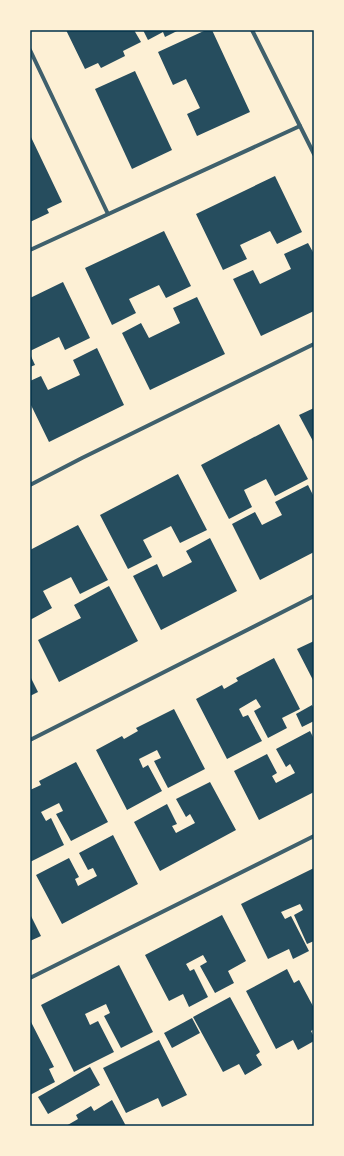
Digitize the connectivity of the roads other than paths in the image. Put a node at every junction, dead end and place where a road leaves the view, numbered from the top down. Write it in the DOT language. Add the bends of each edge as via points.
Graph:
graph roads {
  1 [pos="252,30"];
  2 [pos="30,50"];
  3 [pos="300,126"];
  4 [pos="314,154"];
  5 [pos="108,214"];
  6 [pos="30,250"];
  7 [pos="314,344"];
  8 [pos="30,485"];
  9 [pos="314,596"];
  10 [pos="30,740"];
  11 [pos="314,836"];
  12 [pos="30,978"];
  1 -- 3 [label="street"];
  2 -- 5 [label="street"];
  3 -- 4 [label="street"];
  3 -- 5 [label="street"];
  5 -- 6 [label="street"];
  7 -- 8 [label="street"];
  9 -- 10 [label="street"];
  11 -- 12 [label="street"];
}
